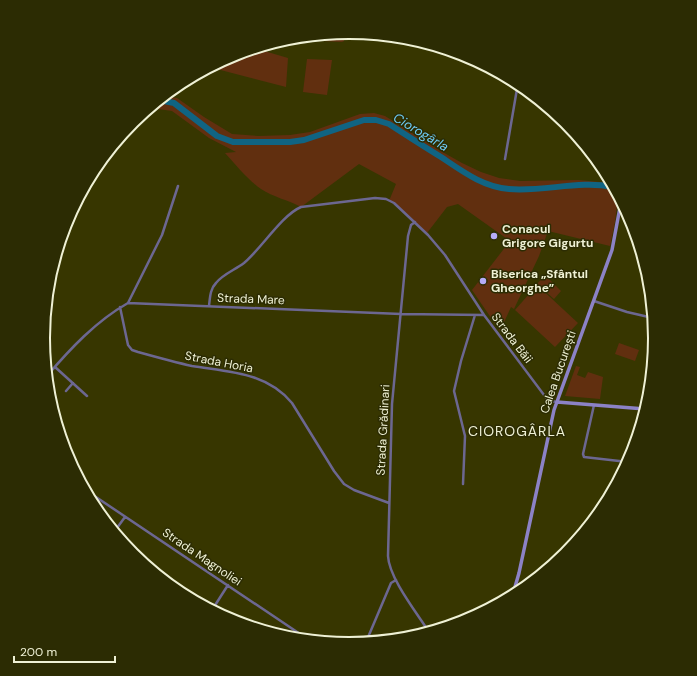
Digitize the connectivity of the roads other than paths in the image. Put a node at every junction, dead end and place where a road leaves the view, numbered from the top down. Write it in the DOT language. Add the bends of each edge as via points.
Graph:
graph roads {
  1 [pos="517,90"];
  2 [pos="505,159"];
  3 [pos="178,186"];
  4 [pos="619,211"];
  5 [pos="415,222"];
  6 [pos="594,301"];
  7 [pos="128,303"];
  8 [pos="209,306"];
  9 [pos="120,307"];
  10 [pos="401,314"];
  11 [pos="475,315"];
  12 [pos="484,315"];
  13 [pos="647,317"];
  14 [pos="55,367"];
  15 [pos="51,371"];
  16 [pos="73,383"];
  17 [pos="66,391"];
  18 [pos="87,396"];
  19 [pos="557,402"];
  20 [pos="594,404"];
  21 [pos="639,408"];
  22 [pos="621,461"];
  23 [pos="463,484"];
  24 [pos="96,497"];
  25 [pos="389,503"];
  26 [pos="125,517"];
  27 [pos="117,527"];
  28 [pos="396,580"];
  29 [pos="228,585"];
  30 [pos="513,588"];
  31 [pos="215,605"];
  32 [pos="426,627"];
  33 [pos="297,632"];
  34 [pos="369,636"];
  1 -- 2 [label="street"];
  3 -- 7 [label="street" via="162,234"];
  4 -- 6 [label="main road, Calea București" via="612,250"];
  5 -- 8 [label="street, Strada Băii" via="386,199 301,207 286,218 247,260 216,283"];
  5 -- 10 [label="street, Strada Grădinari" via="408,236"];
  5 -- 12 [label="street, Strada Băii" via="445,255"];
  6 -- 13 [label="street"];
  6 -- 19 [label="main road, Calea București"];
  7 -- 8 [label="street, Strada Mare"];
  7 -- 9 [label="street, Strada Mare"];
  8 -- 10 [label="street, Strada Mare"];
  9 -- 14 [label="street, Strada Mare" via="93,327"];
  9 -- 25 [label="street, Strada Horia" via="128,345 132,350 180,363 246,375 272,385 292,403 344,484"];
  10 -- 11 [label="street, Strada Mare"];
  10 -- 25 [label="street, Strada Grădinari" via="392,404"];
  11 -- 12 [label="street, Strada Mare"];
  11 -- 23 [label="street" via="454,391 465,436"];
  12 -- 19 [label="street, Strada Băii" via="547,399"];
  14 -- 15 [label="street, Strada Mare"];
  14 -- 16 [label="street"];
  16 -- 17 [label="street"];
  16 -- 18 [label="street"];
  19 -- 20 [label="main road"];
  19 -- 30 [label="main road, Calea București" via="519,573"];
  20 -- 21 [label="main road"];
  20 -- 22 [label="street" via="584,457"];
  24 -- 26 [label="street, Strada Magnoliei"];
  25 -- 28 [label="street, Strada Grădinari" via="388,561"];
  26 -- 27 [label="street"];
  26 -- 29 [label="street, Strada Magnoliei"];
  28 -- 32 [label="street, Strada Grădinari"];
  28 -- 34 [label="street" via="391,583"];
  29 -- 31 [label="street"];
  29 -- 33 [label="street, Strada Magnoliei"];
}
